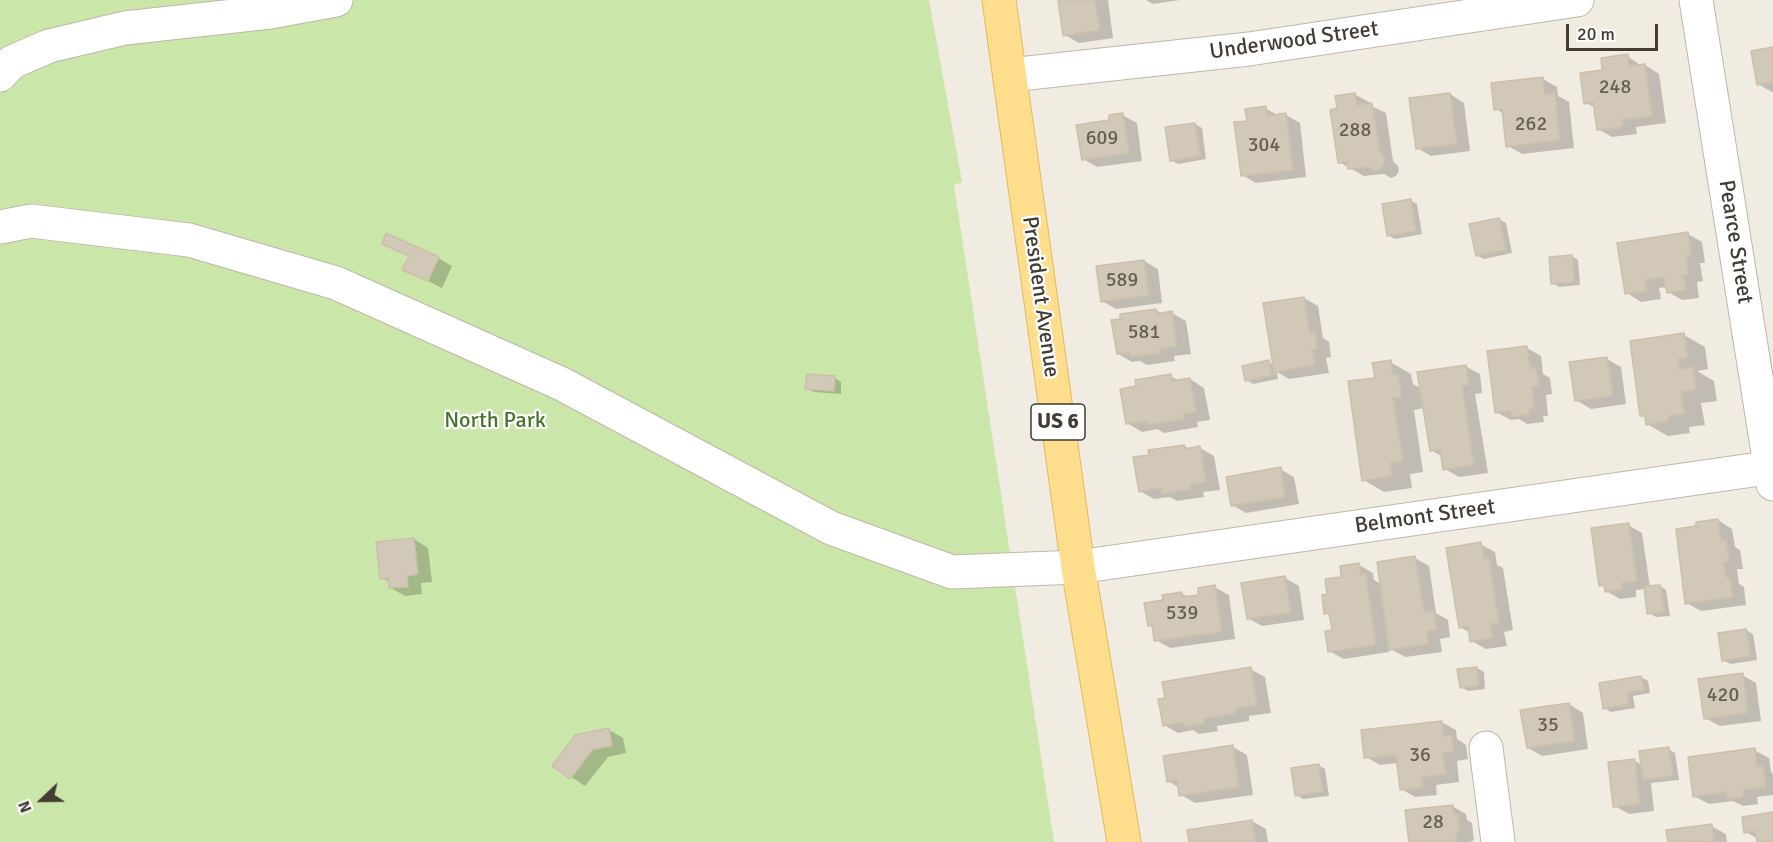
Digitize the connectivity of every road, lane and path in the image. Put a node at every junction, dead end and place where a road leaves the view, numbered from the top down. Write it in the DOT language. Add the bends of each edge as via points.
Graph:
graph roads {
  1 [pos="336,0"];
  2 [pos="999,0"];
  3 [pos="1577,0"];
  4 [pos="1696,0"];
  5 [pos="0,75"];
  6 [pos="1010,75"];
  7 [pos="0,227"];
  8 [pos="1772,473"];
  9 [pos="1078,567"];
  10 [pos="1486,748"];
  11 [pos="1124,842"];
  12 [pos="1498,842"];
  1 -- 5 [label="street" via="270,12 125,28 49,46 12,62"];
  2 -- 6 [label="main road, President Avenue / US 6"];
  3 -- 6 [label="street, Underwood Street" via="1249,49"];
  4 -- 8 [label="street, Pearce Street"];
  6 -- 9 [label="main road, President Avenue / US 6"];
  7 -- 9 [label="street, Belmont Street" via="31,221 189,240 336,283 562,384 831,528 952,572"];
  8 -- 9 [label="street, Belmont Street"];
  9 -- 11 [label="main road, President Avenue / US 6"];
  10 -- 12 [label="street"];
}
